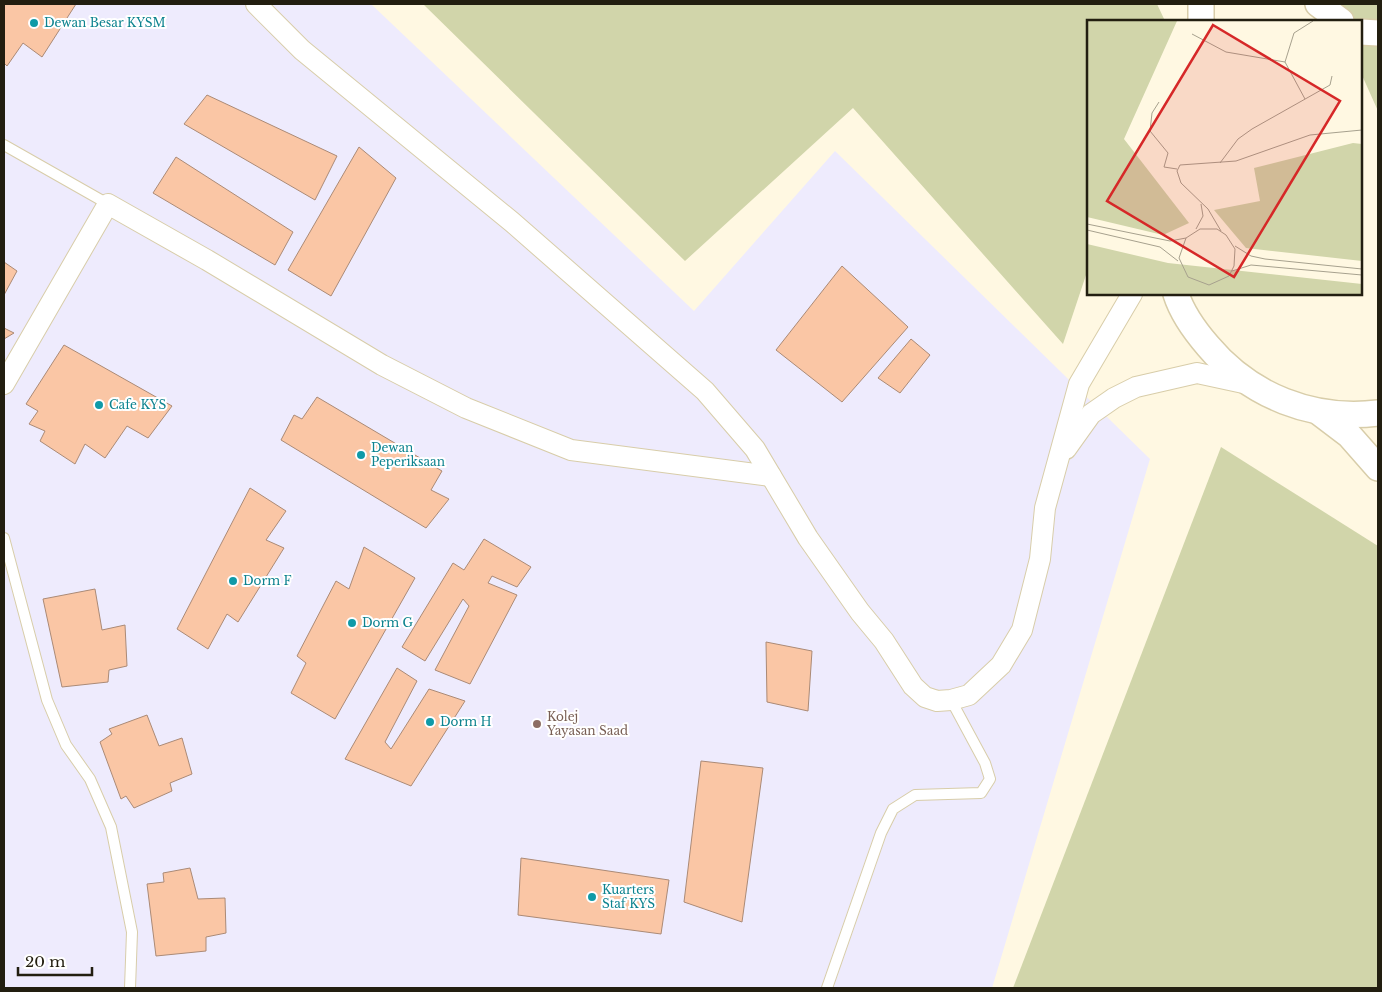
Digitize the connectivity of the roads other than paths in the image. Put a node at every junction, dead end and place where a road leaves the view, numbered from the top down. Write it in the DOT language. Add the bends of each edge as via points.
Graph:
graph roads {
  1 [pos="256,4"];
  2 [pos="1201,4"];
  3 [pos="1318,4"];
  4 [pos="1201,20"];
  5 [pos="1339,20"];
  6 [pos="1362,32"];
  7 [pos="1378,33"];
  8 [pos="4,145"];
  9 [pos="108,204"];
  10 [pos="1131,295"];
  11 [pos="1177,295"];
  12 [pos="4,384"];
  13 [pos="1250,385"];
  14 [pos="1320,413"];
  15 [pos="1378,413"];
  16 [pos="1060,457"];
  17 [pos="1378,468"];
  18 [pos="771,476"];
  19 [pos="4,538"];
  20 [pos="951,700"];
  21 [pos="130,988"];
  22 [pos="827,988"];
  1 -- 18 [label="street" via="302,50 512,222 705,391 755,448"];
  2 -- 4 [label="street"];
  3 -- 5 [label="street"];
  6 -- 7 [label="street"];
  8 -- 9 [label="lane"];
  9 -- 12 [label="street"];
  9 -- 18 [label="street" via="382,365 466,408 571,450"];
  10 -- 16 [label="street" via="1079,384"];
  11 -- 13 [label="street" via="1196,332 1220,361"];
  13 -- 14 [label="street" via="1284,402"];
  13 -- 16 [label="street" via="1196,373 1136,387 1091,414"];
  14 -- 15 [label="street" via="1356,416"];
  14 -- 17 [label="street" via="1349,435"];
  16 -- 20 [label="street" via="1045,508 1040,559 1022,630 1001,665 968,695"];
  18 -- 20 [label="street" via="808,538 913,686 925,697 937,701"];
  19 -- 21 [label="lane" via="47,700 66,745 90,779 111,827 132,932"];
  20 -- 22 [label="lane" via="985,763 990,779 981,794 916,795 893,809 880,833"];
}
